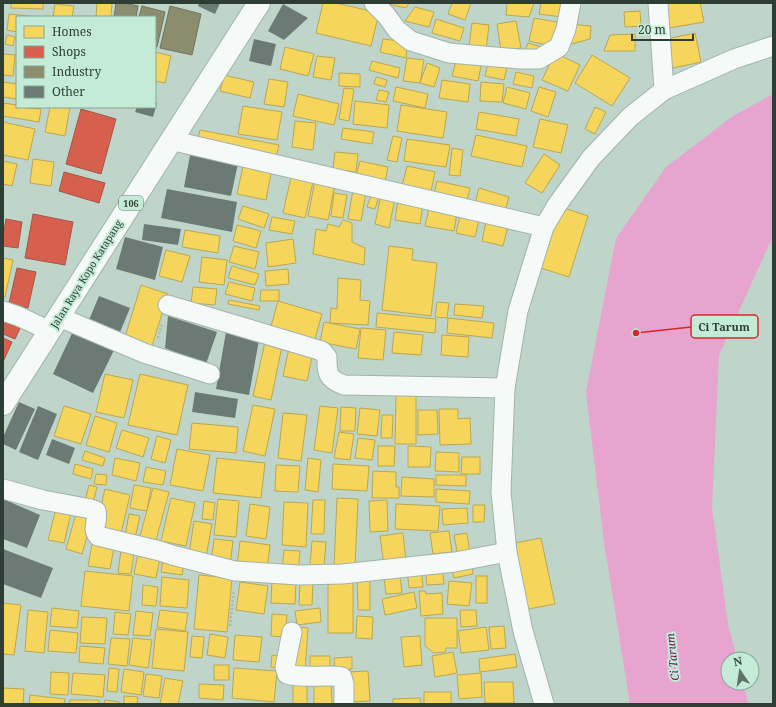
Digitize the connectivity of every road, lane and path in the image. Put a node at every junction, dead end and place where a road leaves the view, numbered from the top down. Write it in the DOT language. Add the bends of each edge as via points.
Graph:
graph roads {
  1 [pos="259,3"];
  2 [pos="374,3"];
  3 [pos="571,3"];
  4 [pos="658,3"];
  5 [pos="773,46"];
  6 [pos="664,90"];
  7 [pos="170,140"];
  8 [pos="544,228"];
  9 [pos="168,305"];
  10 [pos="3,311"];
  11 [pos="54,324"];
  12 [pos="155,356"];
  13 [pos="210,374"];
  14 [pos="505,388"];
  15 [pos="3,404"];
  16 [pos="3,489"];
  17 [pos="507,552"];
  18 [pos="235,572"];
  19 [pos="230,626"];
  20 [pos="292,632"];
  21 [pos="344,704"];
  22 [pos="544,704"];
  1 -- 7 [label="main road, Jalan Raya Kopo Katapang / 106"];
  2 -- 3 [label="street" via="396,30 411,41 449,53 539,59 559,47 566,29"];
  4 -- 6 [label="street"];
  5 -- 6 [label="street" via="734,58"];
  6 -- 8 [label="street" via="630,117 591,158 557,205"];
  7 -- 8 [label="street"];
  7 -- 11 [label="main road, Jalan Raya Kopo Katapang / 106"];
  8 -- 14 [label="street" via="518,311"];
  9 -- 12 [label="path"];
  9 -- 14 [label="street" via="322,351 327,357 329,375 334,381 344,385"];
  10 -- 11 [label="street"];
  11 -- 12 [label="street"];
  11 -- 15 [label="main road, Jalan Raya Kopo Katapang / 106"];
  12 -- 13 [label="street"];
  14 -- 17 [label="street" via="501,492"];
  16 -- 18 [label="street" via="96,511 98,516 94,528 98,536"];
  17 -- 18 [label="street" via="455,562 342,574"];
  17 -- 22 [label="street" via="523,631"];
  18 -- 19 [label="path"];
  20 -- 21 [label="street" via="285,667 287,674 342,677"];
}
